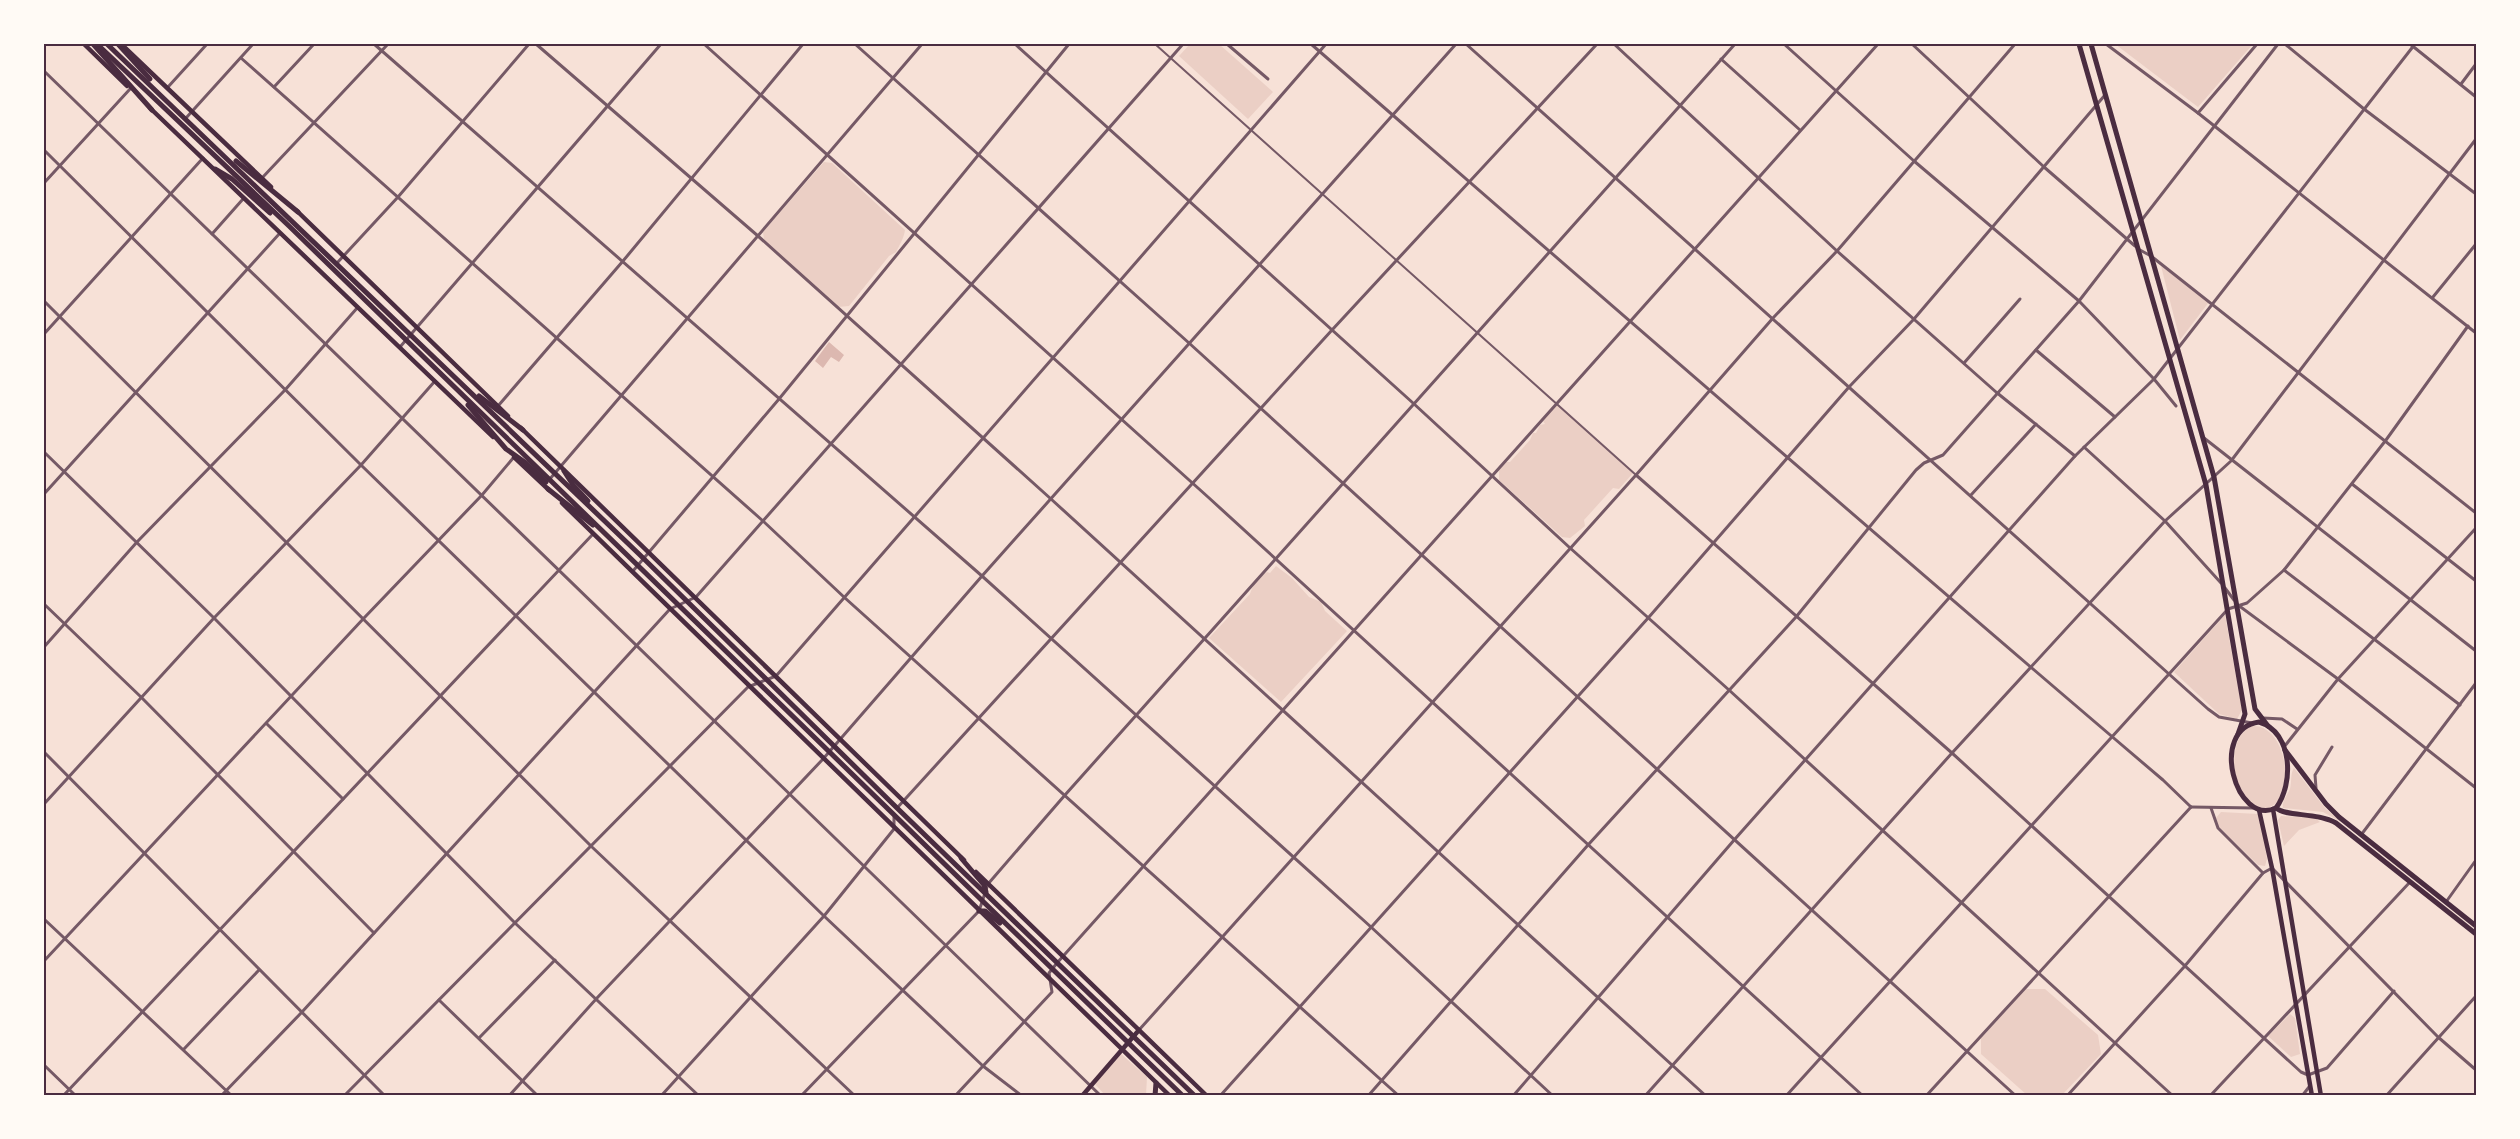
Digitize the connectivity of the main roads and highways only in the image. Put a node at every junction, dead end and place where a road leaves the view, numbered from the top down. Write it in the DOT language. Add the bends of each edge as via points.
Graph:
graph roads {
  1 [pos="84,44"];
  2 [pos="95,44"];
  3 [pos="107,44"];
  4 [pos="119,44"];
  5 [pos="2079,44"];
  6 [pos="2091,44"];
  7 [pos="152,110"];
  8 [pos="184,116"];
  9 [pos="218,148"];
  10 [pos="215,169"];
  11 [pos="298,212"];
  12 [pos="289,226"];
  13 [pos="495,409"];
  14 [pos="484,422"];
  15 [pos="523,430"];
  16 [pos="506,449"];
  17 [pos="562,470"];
  18 [pos="547,484"];
  19 [pos="620,536"];
  20 [pos="615,542"];
  21 [pos="2268,726"];
  22 [pos="2238,734"];
  23 [pos="2284,749"];
  24 [pos="2257,809"];
  25 [pos="2275,809"];
  26 [pos="961,858"];
  27 [pos="986,894"];
  28 [pos="979,910"];
  29 [pos="2476,926"];
  30 [pos="2476,934"];
  31 [pos="1025,943"];
  32 [pos="1139,1030"];
  33 [pos="1133,1036"];
  34 [pos="1128,1042"];
  35 [pos="1122,1049"];
  36 [pos="1156,1083"];
  37 [pos="1082,1095"];
  38 [pos="1155,1095"];
  39 [pos="1170,1095"];
  40 [pos="1183,1095"];
  41 [pos="1195,1095"];
  42 [pos="1207,1095"];
  43 [pos="2312,1095"];
  44 [pos="2321,1095"];
  1 -- 7 [label="main road"];
  2 -- 7 [label="main road"];
  2 -- 12 [label="main road"];
  3 -- 8 [label="main road"];
  4 -- 8 [label="main road"];
  4 -- 11 [label="main road"];
  5 -- 22 [label="main road" via="2206,485 2243,701 2244,721"];
  6 -- 21 [label="main road" via="2204,438 2255,709"];
  7 -- 10 [label="main road"];
  8 -- 9 [label="main road"];
  9 -- 11 [label="main road"];
  9 -- 13 [label="main road" via="444,367"];
  10 -- 12 [label="main road"];
  10 -- 14 [label="main road" via="435,381"];
  11 -- 13 [label="main road"];
  12 -- 14 [label="main road" via="439,372"];
  13 -- 15 [label="main road"];
  13 -- 19 [label="main road" via="554,474"];
  14 -- 16 [label="main road"];
  14 -- 18 [label="main road"];
  15 -- 17 [label="main road"];
  16 -- 18 [label="main road"];
  16 -- 18 [label="main road"];
  17 -- 19 [label="main road"];
  17 -- 26 [label="main road"];
  18 -- 20 [label="main road"];
  18 -- 20 [label="main road"];
  18 -- 28 [label="main road" via="748,687"];
  19 -- 27 [label="main road"];
  20 -- 31 [label="main road"];
  21 -- 22 [label="main road" via="2252,723"];
  21 -- 23 [label="main road"];
  22 -- 24 [label="main road" via="2232,752 2232,772 2240,792"];
  23 -- 25 [label="main road" via="2288,783"];
  23 -- 29 [label="main road" via="2339,817"];
  24 -- 25 [label="main road"];
  24 -- 43 [label="main road" via="2272,868"];
  25 -- 30 [label="main road" via="2328,818"];
  25 -- 44 [label="main road"];
  26 -- 27 [label="main road" via="984,885"];
  26 -- 32 [label="main road"];
  27 -- 33 [label="main road"];
  28 -- 31 [label="main road"];
  28 -- 35 [label="main road"];
  31 -- 34 [label="main road"];
  32 -- 33 [label="main road"];
  32 -- 42 [label="main road"];
  33 -- 34 [label="main road"];
  33 -- 41 [label="main road"];
  34 -- 35 [label="main road"];
  34 -- 40 [label="main road"];
  35 -- 36 [label="main road"];
  35 -- 37 [label="main road"];
  36 -- 38 [label="main road"];
  36 -- 39 [label="main road"];
}
